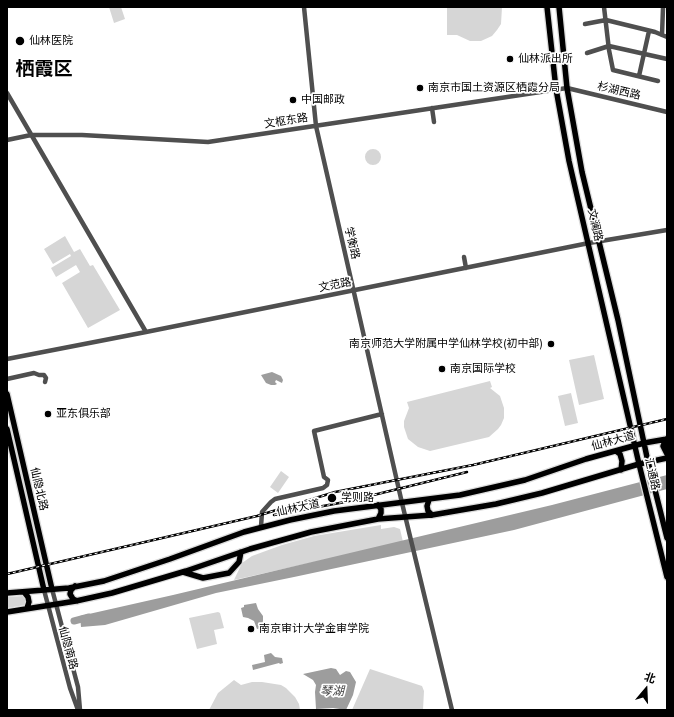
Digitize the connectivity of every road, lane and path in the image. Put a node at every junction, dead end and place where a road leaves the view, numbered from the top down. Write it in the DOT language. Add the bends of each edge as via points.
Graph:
graph roads {
  1 [pos="304,7"];
  2 [pos="547,7"];
  3 [pos="559,7"];
  4 [pos="604,7"];
  5 [pos="664,8"];
  6 [pos="606,20"];
  7 [pos="585,24"];
  8 [pos="649,31"];
  9 [pos="664,36"];
  10 [pos="609,46"];
  11 [pos="587,53"];
  12 [pos="645,54"];
  13 [pos="667,59"];
  14 [pos="639,76"];
  15 [pos="658,81"];
  16 [pos="567,88"];
  17 [pos="556,89"];
  18 [pos="7,93"];
  19 [pos="432,108"];
  20 [pos="667,112"];
  21 [pos="434,122"];
  22 [pos="316,126"];
  23 [pos="31,135"];
  24 [pos="7,140"];
  25 [pos="667,230"];
  26 [pos="599,242"];
  27 [pos="589,243"];
  28 [pos="464,257"];
  29 [pos="466,268"];
  30 [pos="353,291"];
  31 [pos="146,332"];
  32 [pos="7,359"];
  33 [pos="7,379"];
  34 [pos="45,382"];
  35 [pos="7,394"];
  36 [pos="382,414"];
  37 [pos="7,429"];
  38 [pos="666,439"];
  39 [pos="644,443"];
  40 [pos="636,445"];
  41 [pos="616,450"];
  42 [pos="667,454"];
  43 [pos="667,458"];
  44 [pos="648,462"];
  45 [pos="639,464"];
  46 [pos="621,470"];
  47 [pos="429,500"];
  48 [pos="402,503"];
  49 [pos="378,505"];
  50 [pos="432,515"];
  51 [pos="406,517"];
  52 [pos="378,518"];
  53 [pos="261,527"];
  54 [pos="667,538"];
  55 [pos="241,552"];
  56 [pos="184,572"];
  57 [pos="667,577"];
  58 [pos="75,586"];
  59 [pos="52,589"];
  60 [pos="44,590"];
  61 [pos="24,592"];
  62 [pos="7,594"];
  63 [pos="78,601"];
  64 [pos="56,604"];
  65 [pos="48,605"];
  66 [pos="27,608"];
  67 [pos="7,612"];
  68 [pos="79,710"];
  69 [pos="452,710"];
  1 -- 22 [label="street, 学衡路"];
  2 -- 17 [label="main road, 文澜路"];
  3 -- 16 [label="main road, 文澜路"];
  4 -- 6 [label="street"];
  5 -- 9 [label="street"];
  6 -- 7 [label="street"];
  6 -- 8 [label="street"];
  6 -- 10 [label="street"];
  8 -- 9 [label="street"];
  8 -- 12 [label="street"];
  10 -- 11 [label="street"];
  10 -- 12 [label="street"];
  10 -- 14 [label="street" via="613,70"];
  12 -- 13 [label="street"];
  12 -- 14 [label="street"];
  14 -- 15 [label="street"];
  16 -- 17 [label="street, 文枢东路"];
  16 -- 20 [label="street, 杉湖西路"];
  16 -- 26 [label="main road, 文澜路" via="582,172"];
  17 -- 19 [label="street, 文枢东路"];
  17 -- 27 [label="main road, 文澜路" via="569,161"];
  18 -- 23 [label="street"];
  19 -- 21 [label="street"];
  19 -- 22 [label="street, 文枢东路"];
  22 -- 23 [label="street, 文枢东路" via="208,142 82,135"];
  22 -- 30 [label="street, 学衡路"];
  23 -- 24 [label="street, 文枢东路"];
  23 -- 31 [label="street"];
  25 -- 26 [label="street, 文范路"];
  26 -- 27 [label="street, 文范路"];
  26 -- 39 [label="main road, 文澜路"];
  27 -- 29 [label="street, 文范路"];
  27 -- 40 [label="main road, 文澜路"];
  28 -- 29 [label="street"];
  29 -- 30 [label="street, 文范路"];
  30 -- 31 [label="street, 文范路"];
  30 -- 36 [label="street, 学衡路"];
  31 -- 32 [label="street, 文范路"];
  33 -- 34 [label="street" via="34,373 44,375"];
  35 -- 59 [label="main road, 仙隐北路"];
  36 -- 48 [label="street, 学衡路"];
  36 -- 53 [label="street" via="314,430 327,485 275,499 262,512"];
  37 -- 60 [label="main road, 仙隐北路"];
  38 -- 39 [label="main road, 仙林大道"];
  38 -- 42 [label="main road" via="664,446"];
  39 -- 40 [label="main road, 仙林大道"];
  39 -- 44 [label="main road, 汇通路"];
  40 -- 41 [label="main road, 仙林大道"];
  40 -- 45 [label="main road, 汇通路"];
  41 -- 46 [label="main road" via="622,461"];
  41 -- 47 [label="main road, 仙林大道" via="525,480"];
  43 -- 44 [label="main road"];
  44 -- 45 [label="main road"];
  44 -- 54 [label="main road, 汇通路"];
  45 -- 46 [label="main road"];
  45 -- 57 [label="main road, 汇通路"];
  46 -- 50 [label="main road" via="542,493"];
  47 -- 48 [label="main road, 仙林大道"];
  47 -- 50 [label="main road" via="427,506"];
  48 -- 49 [label="main road, 仙林大道"];
  48 -- 51 [label="street"];
  49 -- 52 [label="main road" via="382,513"];
  49 -- 53 [label="main road, 仙林大道" via="334,511"];
  50 -- 51 [label="main road"];
  51 -- 52 [label="main road"];
  51 -- 69 [label="street"];
  52 -- 55 [label="main road" via="311,532"];
  53 -- 58 [label="main road, 仙林大道" via="104,581"];
  55 -- 56 [label="main road"];
  55 -- 56 [label="main road" via="239,562 229,573 203,578"];
  56 -- 63 [label="main road"];
  58 -- 59 [label="main road, 仙林大道"];
  58 -- 63 [label="main road" via="70,594"];
  59 -- 60 [label="main road, 仙林大道"];
  59 -- 64 [label="street, 仙隐南路"];
  60 -- 61 [label="main road, 仙林大道"];
  60 -- 65 [label="street, 仙隐南路"];
  61 -- 62 [label="main road, 仙林大道"];
  61 -- 66 [label="main road" via="29,602"];
  63 -- 64 [label="main road"];
  64 -- 65 [label="main road"];
  64 -- 68 [label="street, 仙隐南路" via="78,687"];
  65 -- 66 [label="main road"];
  65 -- 68 [label="street, 仙隐南路" via="70,688"];
  66 -- 67 [label="main road"];
}
